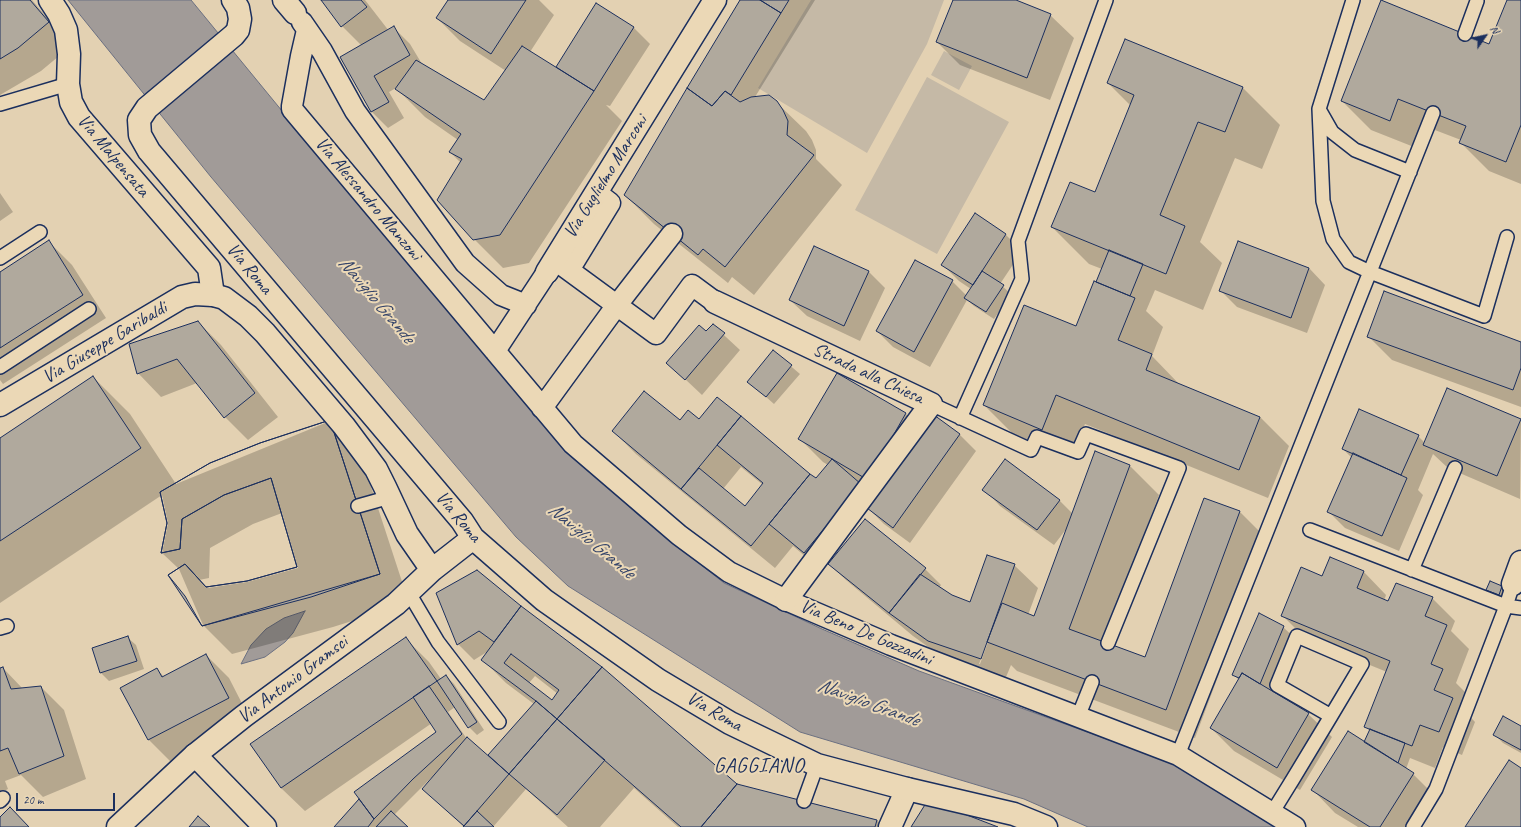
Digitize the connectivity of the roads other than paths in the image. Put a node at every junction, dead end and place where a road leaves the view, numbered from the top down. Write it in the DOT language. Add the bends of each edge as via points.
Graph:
graph roads {
  1 [pos="50,0"];
  2 [pos="233,0"];
  3 [pos="715,0"];
  4 [pos="1106,0"];
  5 [pos="1353,0"];
  6 [pos="1477,0"];
  7 [pos="295,14"];
  8 [pos="1465,34"];
  9 [pos="68,84"];
  10 [pos="0,104"];
  11 [pos="1319,109"];
  12 [pos="1433,112"];
  13 [pos="1410,172"];
  14 [pos="40,232"];
  15 [pos="672,234"];
  16 [pos="1507,237"];
  17 [pos="0,258"];
  18 [pos="557,267"];
  19 [pos="1370,272"];
  20 [pos="213,295"];
  21 [pos="715,302"];
  22 [pos="526,305"];
  23 [pos="617,305"];
  24 [pos="89,309"];
  25 [pos="495,351"];
  26 [pos="0,367"];
  27 [pos="930,404"];
  28 [pos="0,405"];
  29 [pos="542,408"];
  30 [pos="960,418"];
  31 [pos="1455,468"];
  32 [pos="390,497"];
  33 [pos="358,506"];
  34 [pos="1310,530"];
  35 [pos="473,538"];
  36 [pos="1521,562"];
  37 [pos="432,570"];
  38 [pos="1412,570"];
  39 [pos="1513,584"];
  40 [pos="409,593"];
  41 [pos="786,600"];
  42 [pos="1506,606"];
  43 [pos="1521,608"];
  44 [pos="1108,643"];
  45 [pos="1092,682"];
  46 [pos="1331,716"];
  47 [pos="1078,717"];
  48 [pos="499,722"];
  49 [pos="195,755"];
  50 [pos="1178,755"];
  51 [pos="817,765"];
  52 [pos="907,789"];
  53 [pos="804,801"];
  54 [pos="1272,813"];
  55 [pos="118,827"];
  56 [pos="265,827"];
  57 [pos="890,827"];
  58 [pos="1046,827"];
  59 [pos="1295,827"];
  60 [pos="1413,827"];
  1 -- 9 [label="street, Via Malpensata" via="66,30 69,54"];
  2 -- 35 [label="street, Via Roma" via="240,19 238,30 147,108 139,120 139,130 149,151 462,521"];
  3 -- 18 [label="street, Via Guglielmo Marconi" via="597,193"];
  4 -- 30 [label="lane" via="1018,241 1022,279"];
  5 -- 11 [label="lane"];
  6 -- 8 [label="lane"];
  7 -- 22 [label="street, Via Alessandro Manzoni" via="322,50 355,111 465,263 501,295"];
  7 -- 25 [label="street, Via Alessandro Manzoni" via="292,109"];
  9 -- 10 [label="lane"];
  9 -- 20 [label="street, Via Malpensata" via="71,102 79,117 209,268"];
  11 -- 13 [label="lane" via="1332,132 1355,150"];
  11 -- 19 [label="lane" via="1323,201 1333,239 1349,262"];
  12 -- 13 [label="lane"];
  13 -- 19 [label="lane"];
  14 -- 17 [label="lane"];
  15 -- 23 [label="street"];
  16 -- 19 [label="lane" via="1484,316"];
  18 -- 22 [label="street, Via Guglielmo Marconi"];
  18 -- 23 [label="street"];
  19 -- 50 [label="lane"];
  20 -- 28 [label="street, Via Giuseppe Garibaldi" via="195,294 182,298"];
  20 -- 32 [label="street, Via Roma" via="234,304 270,339 361,449 376,469"];
  21 -- 23 [label="street" via="692,285 656,334"];
  21 -- 27 [label="street, Strada alla Chiesa"];
  22 -- 25 [label="street, Via Guglielmo Marconi"];
  23 -- 29 [label="street"];
  24 -- 26 [label="lane"];
  25 -- 29 [label="street, Via Beno De Gozzadini"];
  27 -- 30 [label="lane"];
  27 -- 41 [label="street, Strada alla Chiesa"];
  29 -- 41 [label="street, Via Beno De Gozzadini" via="573,444 679,535 729,572"];
  30 -- 44 [label="lane" via="1031,450 1037,437 1078,452 1086,434 1179,468"];
  31 -- 38 [label="lane"];
  32 -- 33 [label="lane"];
  32 -- 37 [label="street, Via Roma" via="407,534"];
  34 -- 38 [label="lane"];
  35 -- 37 [label="street, Via Antonio Gramsci"];
  35 -- 51 [label="street, Via Roma" via="544,600 658,680 730,723"];
  36 -- 39 [label="street"];
  37 -- 40 [label="street, Via Antonio Gramsci"];
  38 -- 42 [label="lane"];
  39 -- 42 [label="lane"];
  40 -- 48 [label="lane" via="438,642"];
  40 -- 49 [label="street, Via Antonio Gramsci"];
  41 -- 47 [label="street, Via Beno De Gozzadini" via="891,645"];
  42 -- 43 [label="lane"];
  42 -- 60 [label="lane" via="1436,789"];
  45 -- 47 [label="lane"];
  46 -- 46 [label="lane" via="1362,664 1297,636 1277,685"];
  46 -- 54 [label="lane"];
  47 -- 50 [label="street, Via Beno De Gozzadini"];
  49 -- 55 [label="street, Via Antonio Gramsci"];
  49 -- 56 [label="street"];
  50 -- 54 [label="street, Via Beno De Gozzadini"];
  51 -- 52 [label="street, Via Roma"];
  51 -- 53 [label="lane"];
  52 -- 57 [label="street"];
  52 -- 58 [label="street, Via Roma" via="1014,814"];
  54 -- 59 [label="street, Via Beno De Gozzadini"];
}
